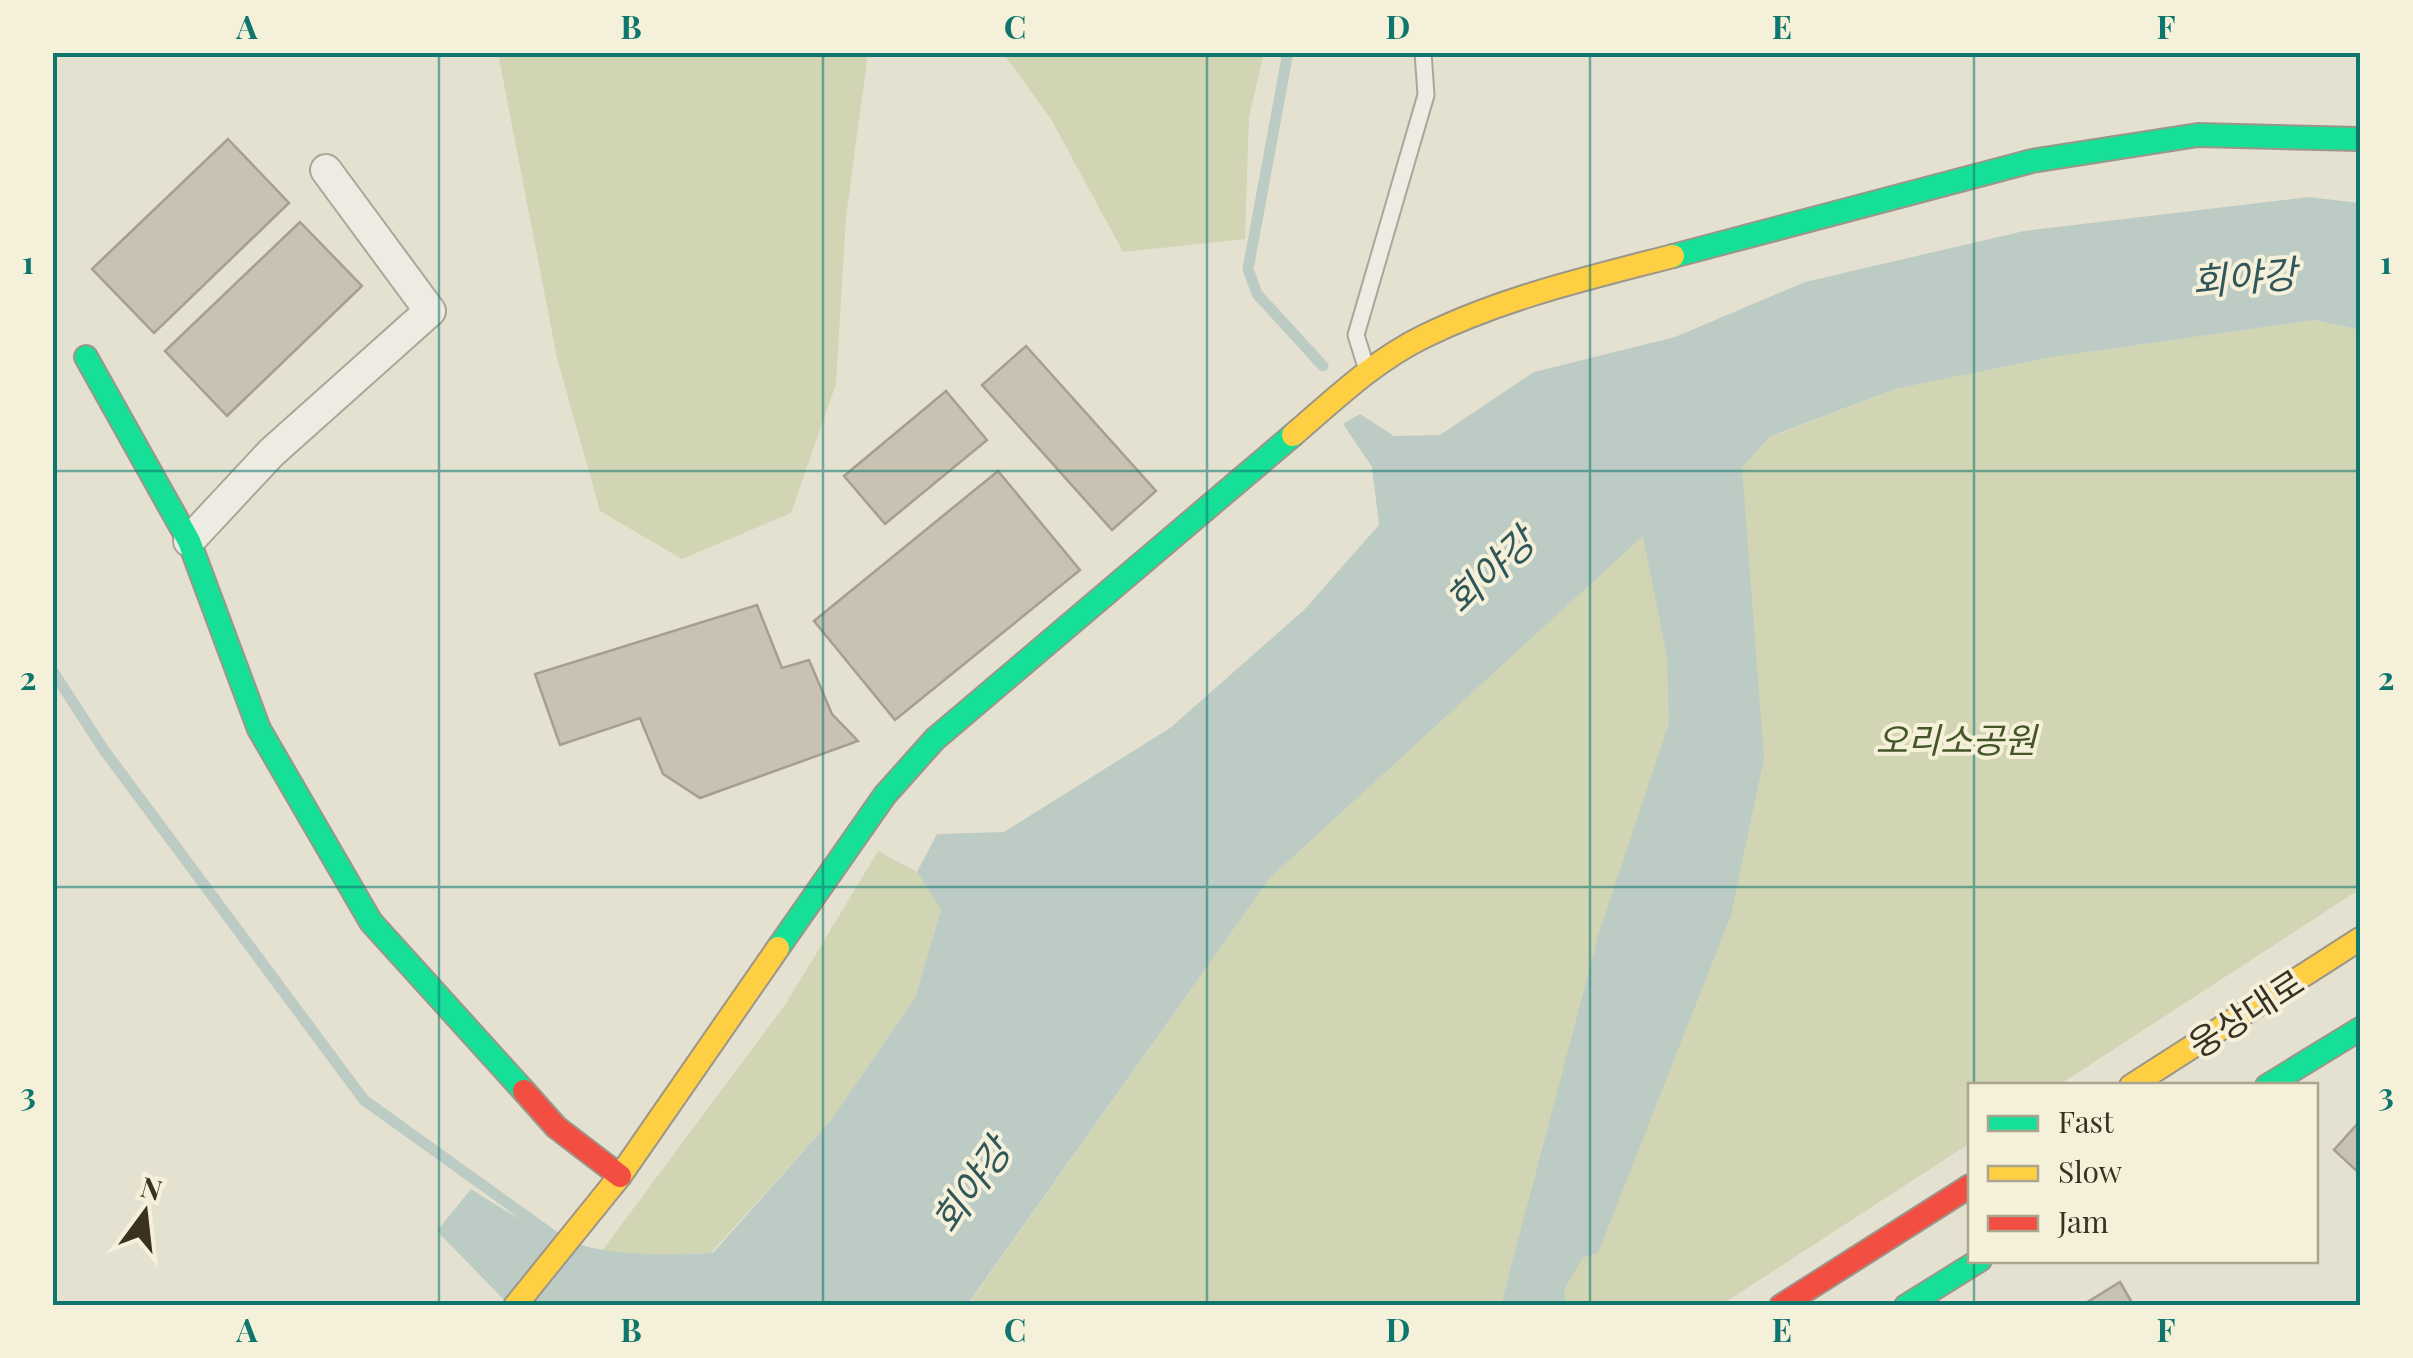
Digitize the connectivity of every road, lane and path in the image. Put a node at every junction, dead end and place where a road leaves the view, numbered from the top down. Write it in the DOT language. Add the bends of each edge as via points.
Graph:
graph roads {
  1 [pos="1424,52"];
  2 [pos="2360,138"];
  3 [pos="326,170"];
  4 [pos="86,358"];
  5 [pos="1368,371"];
  6 [pos="189,541"];
  7 [pos="2360,939"];
  8 [pos="2360,1028"];
  9 [pos="2136,1083"];
  10 [pos="2272,1083"];
  11 [pos="614,1182"];
  12 [pos="1968,1187"];
  13 [pos="1975,1263"];
  14 [pos="515,1306"];
  15 [pos="1780,1306"];
  16 [pos="1906,1306"];
  1 -- 5 [label="lane" via="1426,95 1356,335"];
  2 -- 5 [label="street" via="2198,135 2032,161 1521,296 1422,338"];
  3 -- 6 [label="street" via="430,311 272,453"];
  4 -- 6 [label="street"];
  5 -- 11 [label="street" via="935,739 885,796"];
  6 -- 11 [label="street" via="259,729 371,922"];
  7 -- 9 [label="street, 웅상대로"];
  8 -- 10 [label="street"];
  11 -- 14 [label="street"];
  12 -- 15 [label="street"];
  13 -- 16 [label="street"];
}
